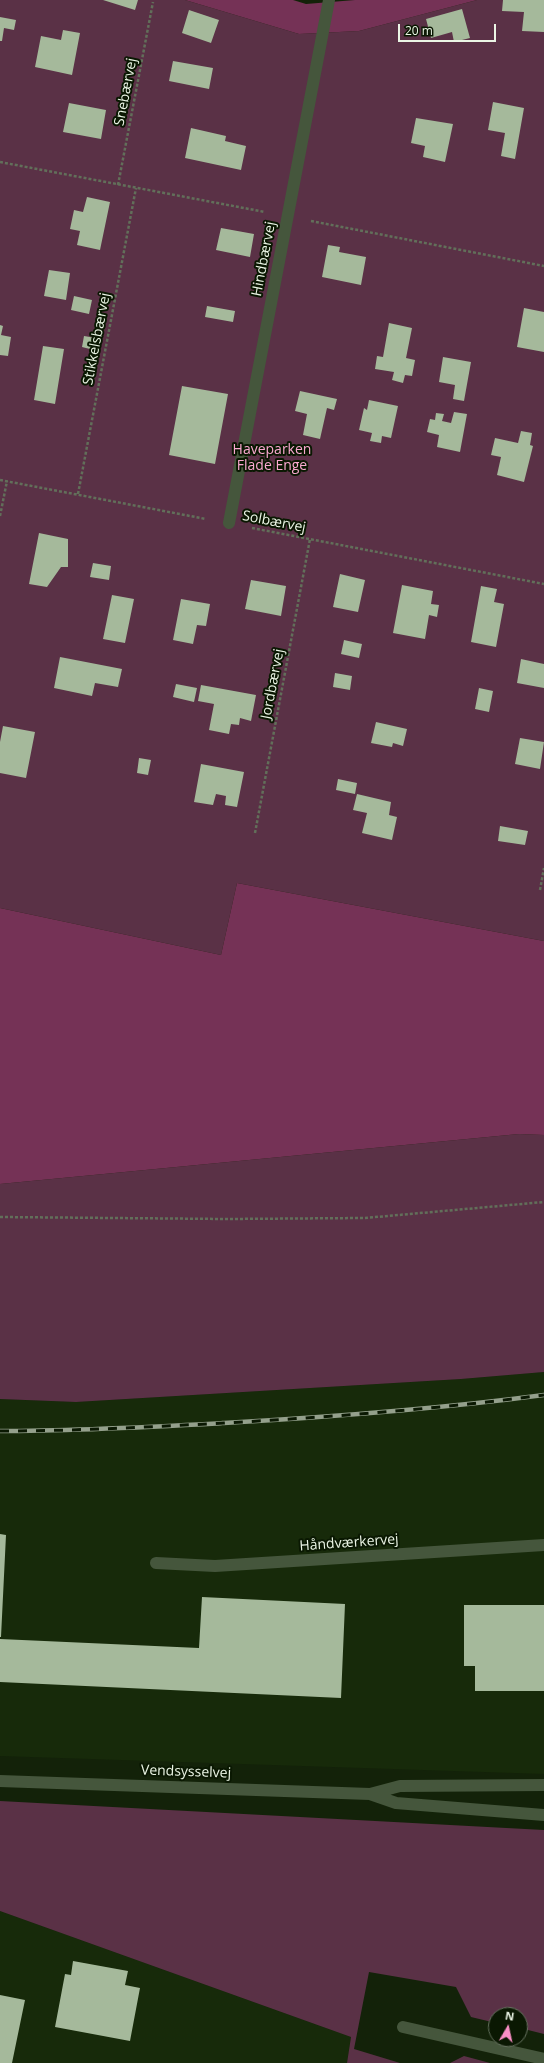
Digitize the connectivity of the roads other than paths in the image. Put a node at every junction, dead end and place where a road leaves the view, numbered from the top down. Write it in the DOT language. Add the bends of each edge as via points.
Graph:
graph roads {
  1 [pos="329,0"];
  2 [pos="229,523"];
  3 [pos="544,1545"];
  4 [pos="156,1563"];
  5 [pos="0,1781"];
  6 [pos="544,1785"];
  7 [pos="370,1794"];
  8 [pos="544,1815"];
  9 [pos="403,2027"];
  10 [pos="544,2059"];
  1 -- 2 [label="street, Hindbærvej"];
  3 -- 4 [label="street, Håndværkervej" via="215,1566"];
  5 -- 7 [label="street, Vendsysselvej"];
  6 -- 7 [label="street, Vendsysselvej" via="400,1786"];
  7 -- 8 [label="street, Vendsysselvej" via="396,1803"];
  9 -- 10 [label="street"];
}
